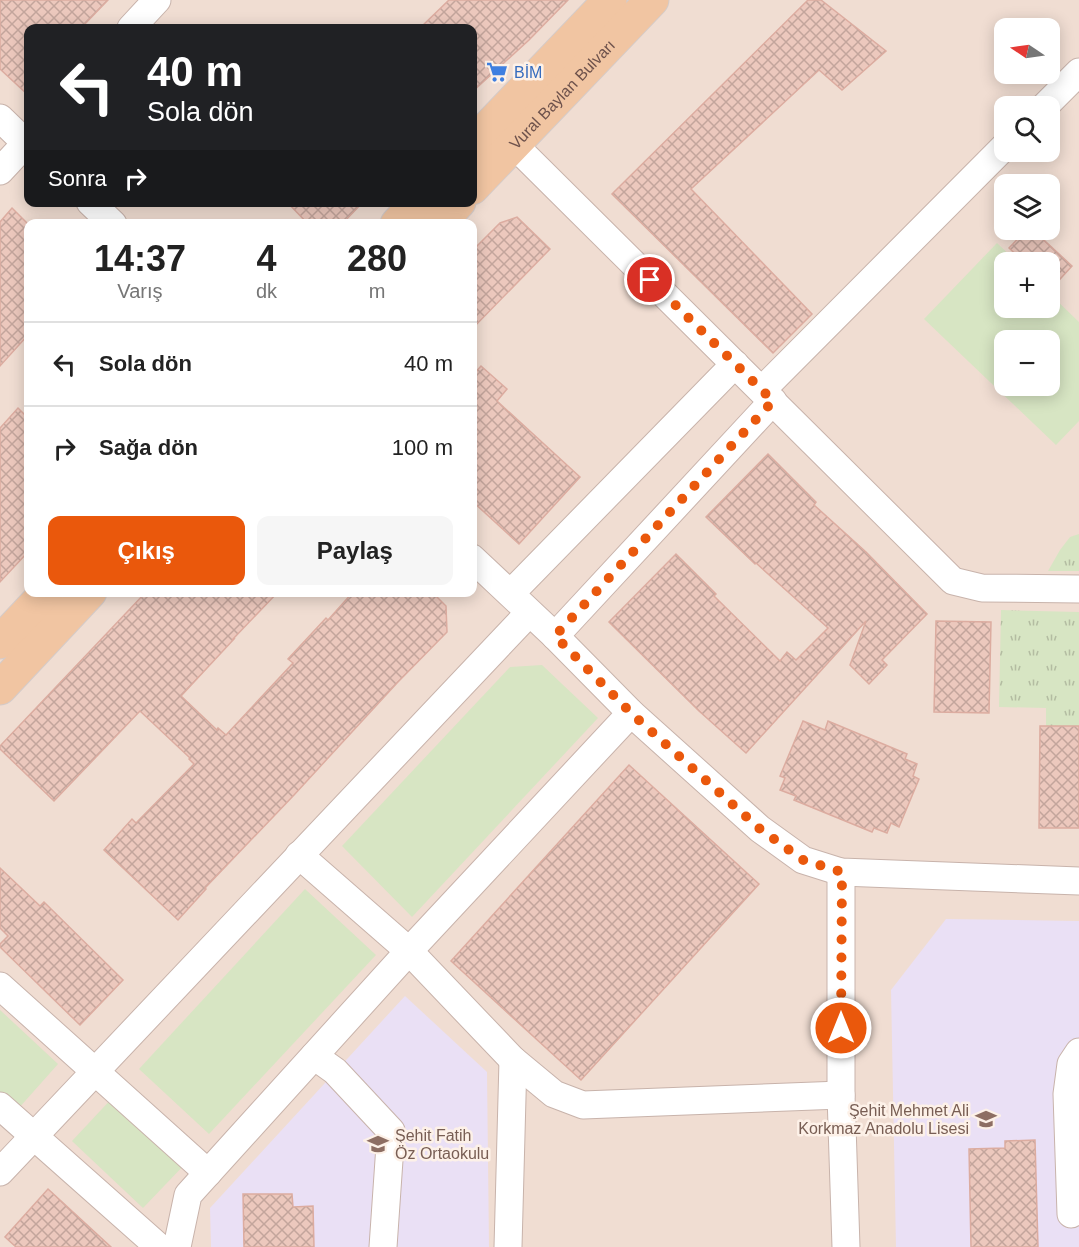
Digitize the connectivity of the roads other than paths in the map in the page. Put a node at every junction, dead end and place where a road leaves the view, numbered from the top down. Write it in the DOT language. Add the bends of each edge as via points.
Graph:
graph roads {
  1 [pos="157,0"];
  2 [pos="610,0"];
  3 [pos="652,0"];
  4 [pos="135,24"];
  5 [pos="1079,72"];
  6 [pos="1055,96"];
  7 [pos="0,118"];
  8 [pos="493,137"];
  9 [pos="24,139"];
  10 [pos="24,147"];
  11 [pos="994,158"];
  12 [pos="0,171"];
  13 [pos="477,176"];
  14 [pos="95,207"];
  15 [pos="412,207"];
  16 [pos="454,207"];
  17 [pos="108,219"];
  18 [pos="402,219"];
  19 [pos="444,219"];
  20 [pos="735,364"];
  21 [pos="768,395"];
  22 [pos="477,562"];
  23 [pos="1079,589"];
  24 [pos="511,593"];
  25 [pos="42,597"];
  26 [pos="85,597"];
  27 [pos="529,613"];
  28 [pos="555,636"];
  29 [pos="0,642"];
  30 [pos="0,688"];
  31 [pos="631,713"];
  32 [pos="299,855"];
  33 [pos="842,872"];
  34 [pos="1079,880"];
  35 [pos="409,951"];
  36 [pos="0,986"];
  37 [pos="1079,1052"];
  38 [pos="314,1056"];
  39 [pos="513,1060"];
  40 [pos="94,1072"];
  41 [pos="841,1095"];
  42 [pos="0,1106"];
  43 [pos="34,1136"];
  44 [pos="0,1172"];
  45 [pos="208,1173"];
  46 [pos="1071,1214"];
  47 [pos="159,1247"];
  48 [pos="177,1247"];
  49 [pos="383,1247"];
  50 [pos="508,1247"];
  51 [pos="846,1247"];
  1 -- 4 [label="street"];
  2 -- 8 [label="main road, Vural Baylan Bulvarı"];
  3 -- 8 [label="main road, Vural Baylan Bulvarı"];
  5 -- 6 [label="street"];
  7 -- 9 [label="street"];
  8 -- 13 [label="main road, Vural Baylan Bulvarı"];
  8 -- 20 [label="street"];
  10 -- 12 [label="street"];
  11 -- 21 [label="street"];
  14 -- 17 [label="street"];
  15 -- 18 [label="main road"];
  16 -- 19 [label="main road"];
  20 -- 21 [label="street"];
  20 -- 24 [label="street"];
  21 -- 23 [label="street" via="953,580 982,588"];
  21 -- 28 [label="street"];
  22 -- 24 [label="street"];
  24 -- 27 [label="street"];
  25 -- 29 [label="main road"];
  26 -- 30 [label="main road"];
  27 -- 28 [label="street"];
  27 -- 32 [label="street"];
  28 -- 31 [label="street"];
  31 -- 33 [label="street" via="760,829 803,860"];
  31 -- 35 [label="street"];
  32 -- 35 [label="street"];
  32 -- 40 [label="street"];
  33 -- 34 [label="street"];
  33 -- 41 [label="street"];
  35 -- 38 [label="street"];
  35 -- 39 [label="street"];
  36 -- 40 [label="street"];
  37 -- 46 [label="street" via="1071,1064 1067,1094"];
  38 -- 45 [label="street"];
  38 -- 49 [label="street" via="335,1071 391,1131"];
  39 -- 41 [label="street" via="554,1094 583,1105"];
  39 -- 50 [label="street"];
  40 -- 43 [label="street"];
  40 -- 45 [label="street"];
  41 -- 51 [label="street"];
  42 -- 43 [label="street"];
  43 -- 44 [label="street"];
  43 -- 47 [label="street"];
  45 -- 48 [label="street" via="188,1195"];
}
